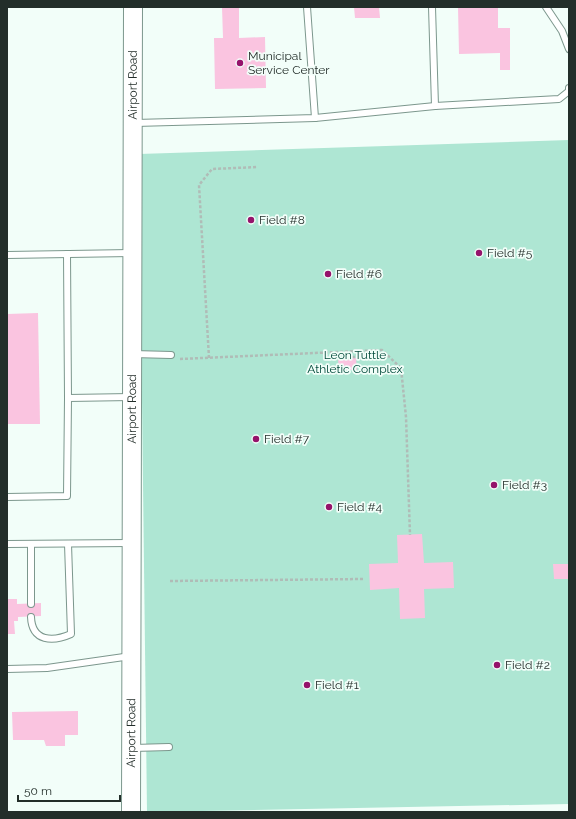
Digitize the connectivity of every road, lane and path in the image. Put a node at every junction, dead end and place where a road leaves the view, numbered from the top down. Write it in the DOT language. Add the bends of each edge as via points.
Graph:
graph roads {
  1 [pos="133,7"];
  2 [pos="306,7"];
  3 [pos="432,7"];
  4 [pos="546,7"];
  5 [pos="569,49"];
  6 [pos="569,88"];
  7 [pos="435,106"];
  8 [pos="315,118"];
  9 [pos="133,123"];
  10 [pos="258,167"];
  11 [pos="132,253"];
  12 [pos="67,254"];
  13 [pos="7,255"];
  14 [pos="363,351"];
  15 [pos="346,352"];
  16 [pos="132,354"];
  17 [pos="171,355"];
  18 [pos="352,357"];
  19 [pos="209,358"];
  20 [pos="347,358"];
  21 [pos="178,359"];
  22 [pos="132,397"];
  23 [pos="68,398"];
  24 [pos="7,497"];
  25 [pos="410,535"];
  26 [pos="132,543"];
  27 [pos="7,544"];
  28 [pos="31,544"];
  29 [pos="68,544"];
  30 [pos="365,579"];
  31 [pos="170,581"];
  32 [pos="31,604"];
  33 [pos="31,617"];
  34 [pos="132,656"];
  35 [pos="7,669"];
  36 [pos="169,747"];
  37 [pos="132,748"];
  38 [pos="132,812"];
  1 -- 9 [label="street, Airport Road"];
  2 -- 8 [label="lane"];
  3 -- 7 [label="lane"];
  4 -- 5 [label="lane" via="562,31"];
  6 -- 7 [label="lane" via="569,91 559,99"];
  7 -- 8 [label="lane"];
  8 -- 9 [label="lane"];
  9 -- 11 [label="street, Airport Road"];
  10 -- 19 [label="path" via="212,169 199,184"];
  11 -- 12 [label="lane"];
  11 -- 16 [label="street, Airport Road"];
  12 -- 13 [label="lane"];
  12 -- 23 [label="lane"];
  14 -- 15 [label="path"];
  14 -- 18 [label="path" via="363,357"];
  14 -- 25 [label="path" via="382,350 401,368 406,417"];
  15 -- 19 [label="path"];
  15 -- 20 [label="path"];
  16 -- 17 [label="lane"];
  16 -- 22 [label="street, Airport Road"];
  19 -- 21 [label="path"];
  22 -- 23 [label="lane"];
  22 -- 26 [label="street, Airport Road"];
  23 -- 24 [label="lane" via="67,496"];
  26 -- 29 [label="lane"];
  26 -- 34 [label="street, Airport Road"];
  27 -- 28 [label="lane"];
  28 -- 29 [label="lane"];
  28 -- 32 [label="lane"];
  29 -- 33 [label="lane" via="70,634 58,640 46,639 36,633"];
  30 -- 31 [label="path"];
  34 -- 35 [label="lane" via="47,668"];
  34 -- 37 [label="street, Airport Road"];
  36 -- 37 [label="lane"];
  37 -- 38 [label="street, Airport Road"];
}
